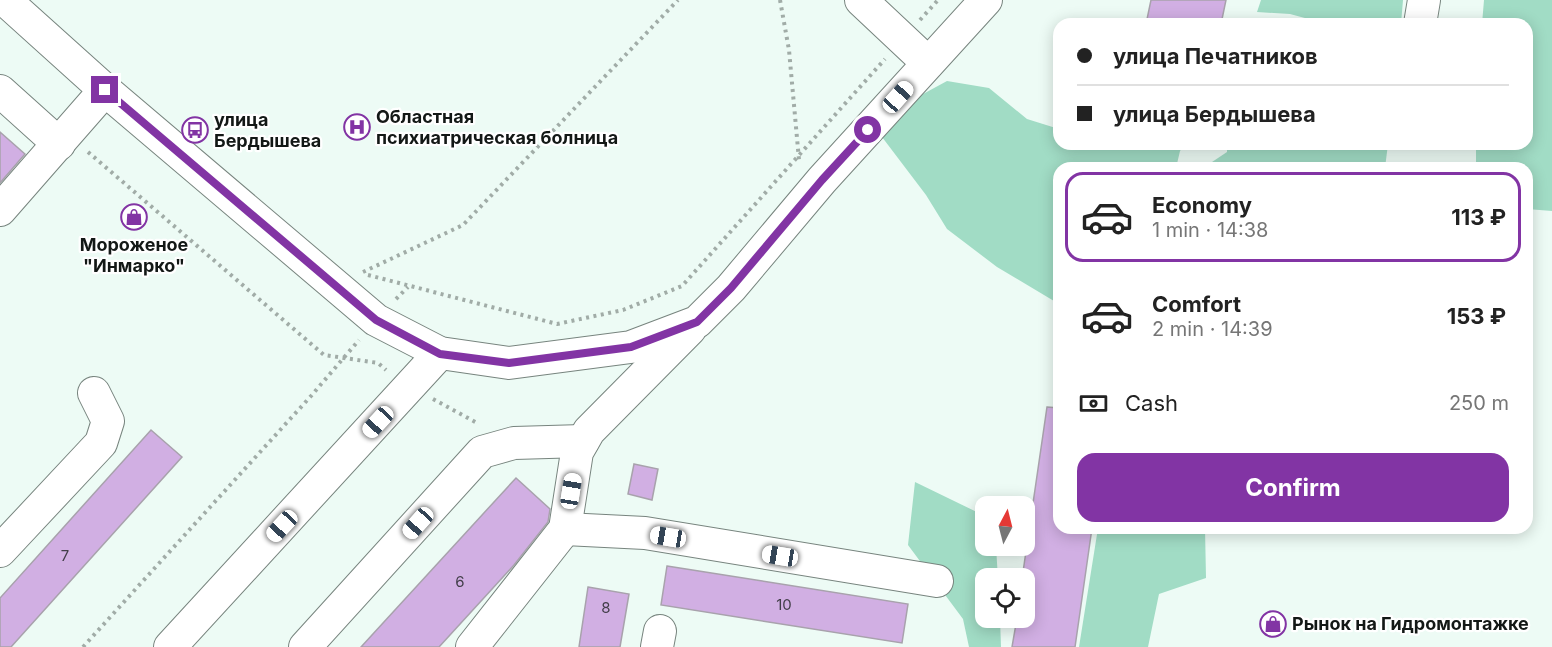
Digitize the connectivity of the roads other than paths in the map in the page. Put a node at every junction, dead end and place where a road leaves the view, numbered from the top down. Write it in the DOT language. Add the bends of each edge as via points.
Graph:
graph roads {
  1 [pos="5,0"];
  2 [pos="861,0"];
  3 [pos="986,0"];
  4 [pos="1424,0"];
  5 [pos="1421,18"];
  6 [pos="928,63"];
  7 [pos="105,90"];
  8 [pos="0,91"];
  9 [pos="63,139"];
  10 [pos="0,210"];
  11 [pos="697,322"];
  12 [pos="440,354"];
  13 [pos="94,393"];
  14 [pos="583,441"];
  15 [pos="565,529"];
  16 [pos="0,551"];
  17 [pos="937,581"];
  18 [pos="170,647"];
  19 [pos="305,647"];
  20 [pos="472,647"];
  1 -- 7 [label="street"];
  2 -- 6 [label="street"];
  3 -- 6 [label="street"];
  4 -- 5 [label="street"];
  6 -- 11 [label="street"];
  7 -- 9 [label="street"];
  7 -- 12 [label="street" via="349,279 376,320"];
  8 -- 9 [label="street"];
  9 -- 10 [label="street"];
  11 -- 12 [label="street" via="631,347 576,356 509,363"];
  11 -- 14 [label="street"];
  12 -- 18 [label="street"];
  13 -- 16 [label="street" via="108,421 101,443"];
  14 -- 15 [label="street" via="577,452"];
  14 -- 19 [label="street" via="514,443 482,452"];
  15 -- 17 [label="street" via="645,533"];
  15 -- 20 [label="street"];
}
